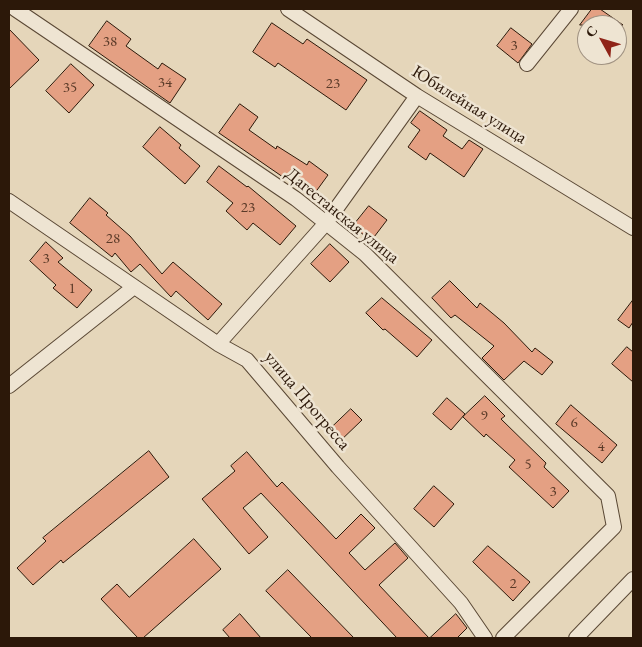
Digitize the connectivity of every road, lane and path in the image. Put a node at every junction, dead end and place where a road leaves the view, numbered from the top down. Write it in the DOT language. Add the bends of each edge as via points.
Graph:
graph roads {
  1 [pos="14,9"];
  2 [pos="288,9"];
  3 [pos="571,9"];
  4 [pos="527,64"];
  5 [pos="417,96"];
  6 [pos="9,202"];
  7 [pos="326,223"];
  8 [pos="633,228"];
  9 [pos="134,287"];
  10 [pos="218,344"];
  11 [pos="9,386"];
  12 [pos="633,579"];
  13 [pos="485,638"];
  14 [pos="503,638"];
  15 [pos="576,638"];
  1 -- 7 [label="street, Дагестанская улица" via="296,199"];
  2 -- 5 [label="street, Юбилейная улица"];
  3 -- 4 [label="street"];
  5 -- 7 [label="street"];
  5 -- 8 [label="street, Юбилейная улица"];
  6 -- 9 [label="street, улица Прогресса"];
  7 -- 10 [label="street"];
  7 -- 14 [label="street, Дагестанская улица" via="365,254 608,496 614,527"];
  9 -- 10 [label="street, улица Прогресса"];
  9 -- 11 [label="street"];
  10 -- 13 [label="street, улица Прогресса" via="247,360 461,603"];
  12 -- 15 [label="street"];
}
